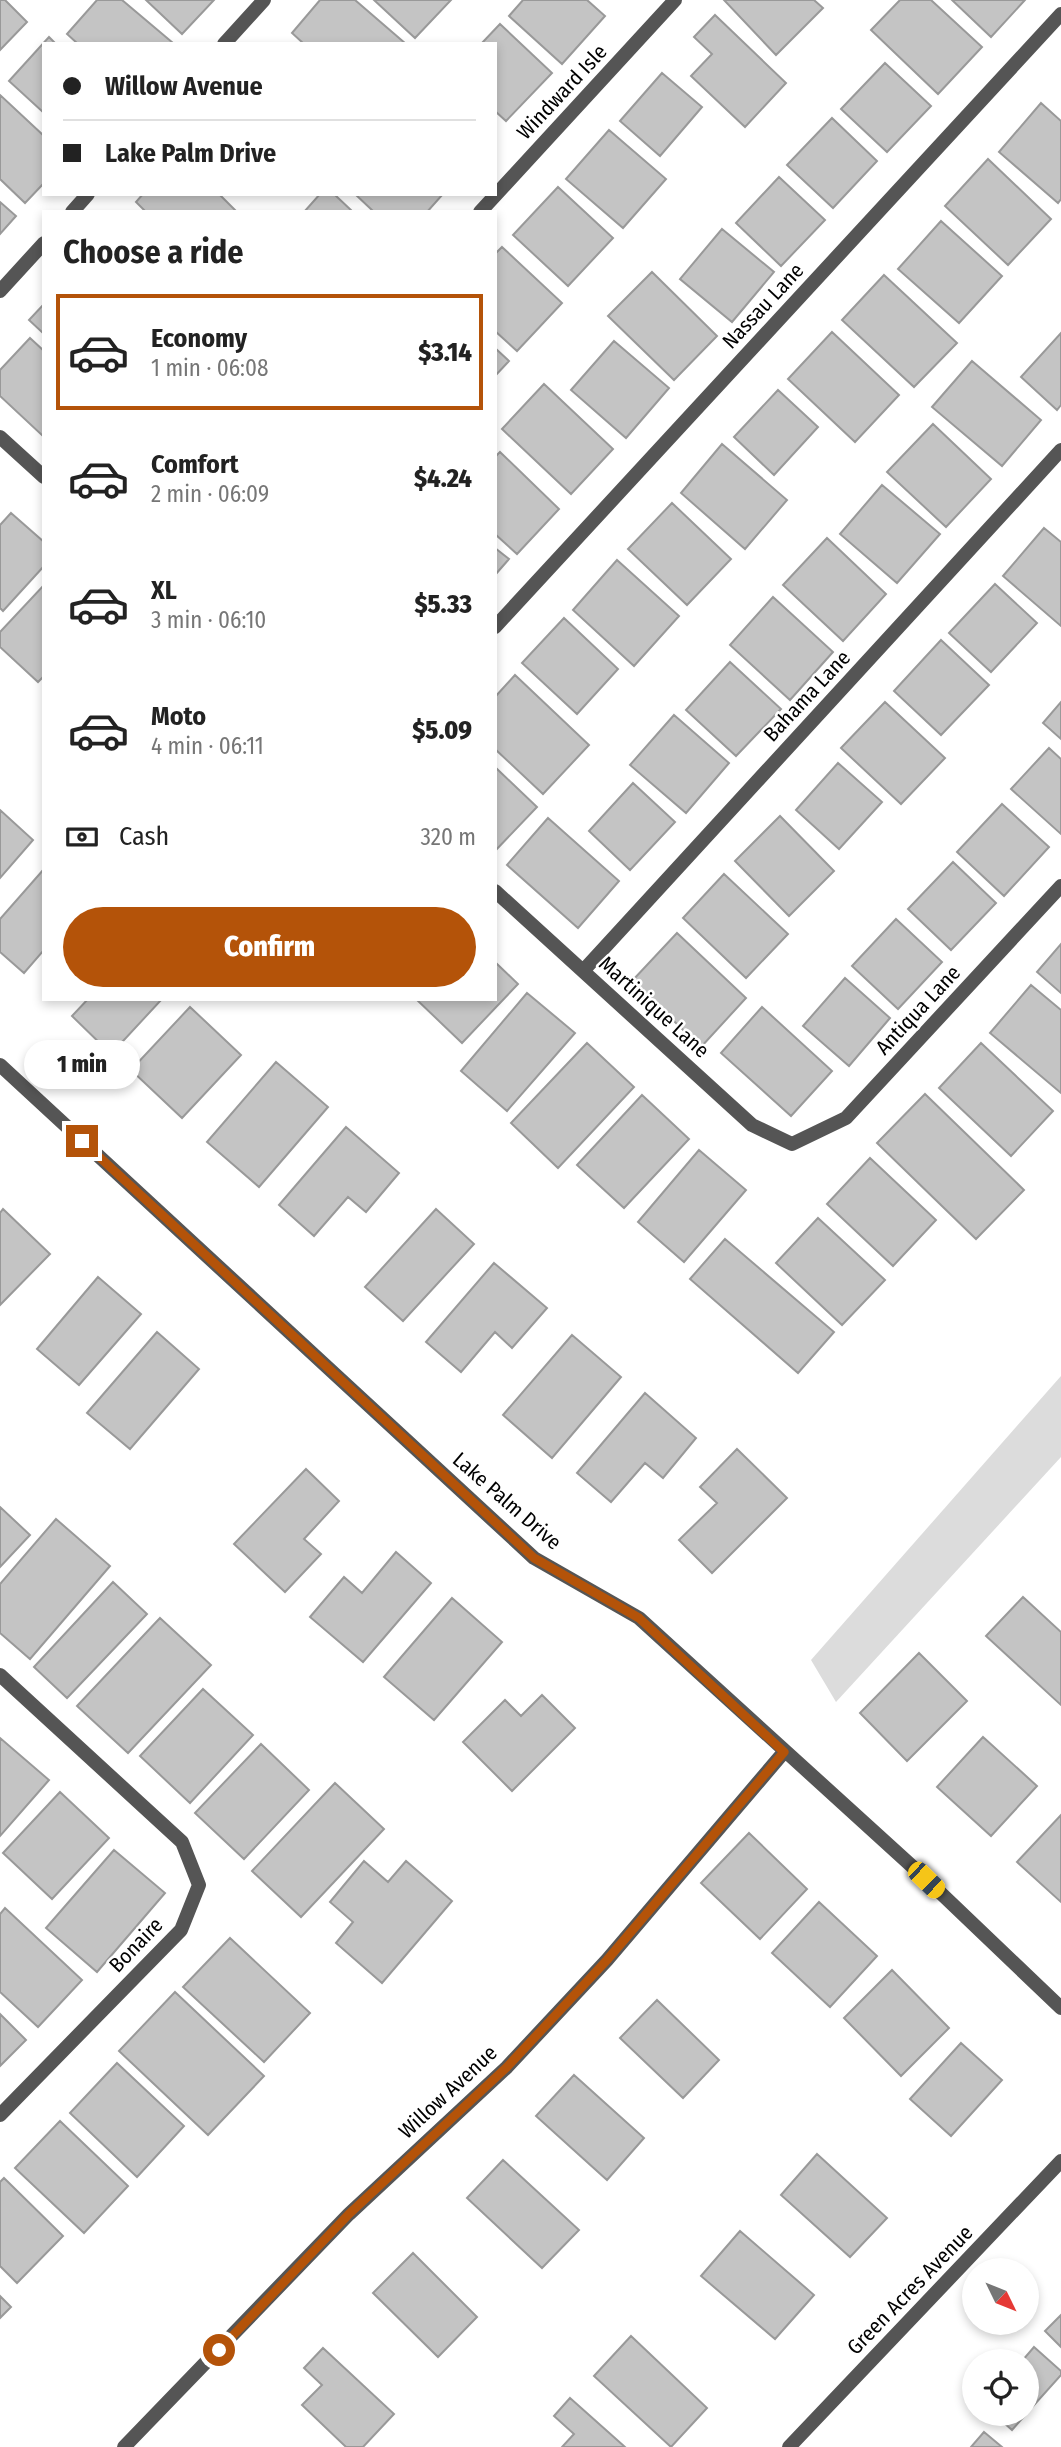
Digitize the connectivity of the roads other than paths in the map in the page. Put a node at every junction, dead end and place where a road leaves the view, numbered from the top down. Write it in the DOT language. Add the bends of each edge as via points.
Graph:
graph roads {
  1 [pos="264,0"];
  2 [pos="674,0"];
  3 [pos="1061,14"];
  4 [pos="226,42"];
  5 [pos="497,193"];
  6 [pos="86,196"];
  7 [pos="495,196"];
  8 [pos="74,210"];
  9 [pos="482,210"];
  10 [pos="42,245"];
  11 [pos="0,291"];
  12 [pos="0,437"];
  13 [pos="1061,450"];
  14 [pos="42,475"];
  15 [pos="497,625"];
  16 [pos="1061,886"];
  17 [pos="497,893"];
  18 [pos="583,971"];
  19 [pos="0,1065"];
  20 [pos="792,1144"];
  21 [pos="0,1675"];
  22 [pos="784,1752"];
  23 [pos="1061,2008"];
  24 [pos="0,2115"];
  25 [pos="1061,2161"];
  26 [pos="124,2447"];
  27 [pos="789,2447"];
  1 -- 4 [label="street"];
  2 -- 5 [label="street, Windward Isle"];
  3 -- 15 [label="street, Nassau Lane"];
  6 -- 8 [label="street"];
  7 -- 9 [label="street, Windward Isle"];
  10 -- 11 [label="street"];
  12 -- 14 [label="street"];
  13 -- 18 [label="street, Bahama Lane"];
  16 -- 20 [label="street, Antiqua Lane" via="846,1118"];
  17 -- 18 [label="street, Martinique Lane"];
  18 -- 20 [label="street, Martinique Lane" via="752,1125"];
  19 -- 22 [label="street, Lake Palm Drive" via="534,1558 639,1618"];
  21 -- 24 [label="street, Bonaire" via="182,1842 199,1885 181,1930"];
  22 -- 23 [label="street, Lake Palm Drive"];
  22 -- 26 [label="street, Willow Avenue" via="607,1960 507,2067 349,2214"];
  25 -- 27 [label="street, Green Acres Avenue"];
}
